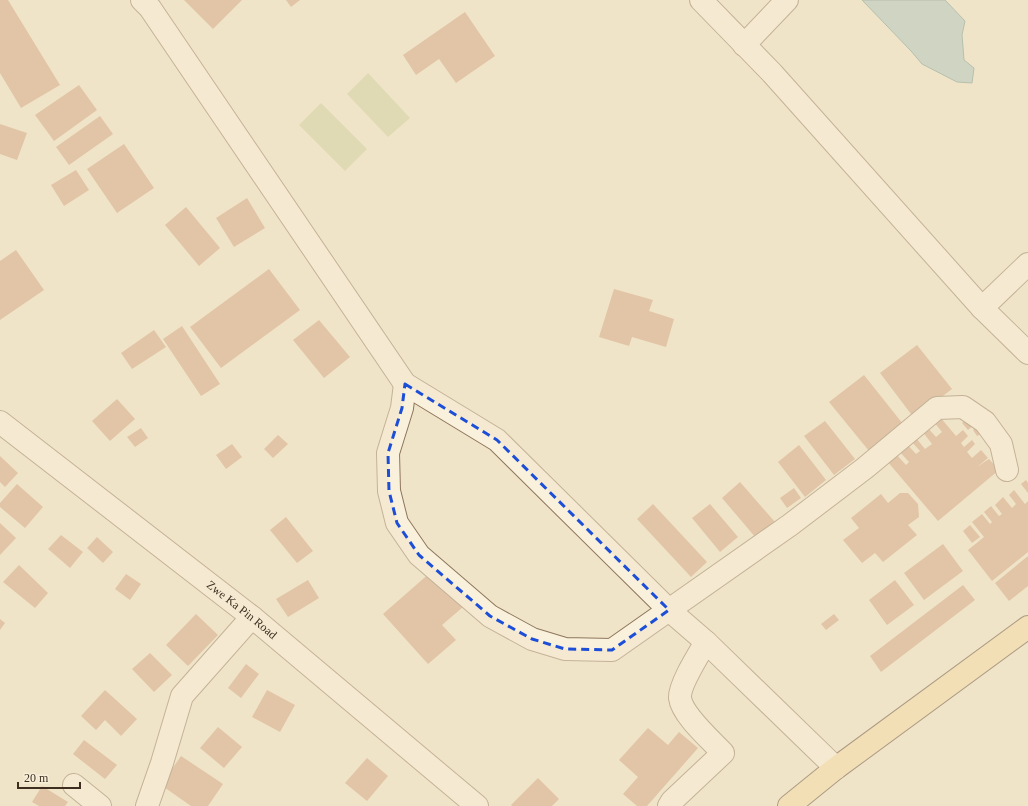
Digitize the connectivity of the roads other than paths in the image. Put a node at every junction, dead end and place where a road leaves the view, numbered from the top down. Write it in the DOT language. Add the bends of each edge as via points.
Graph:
graph roads {
  1 [pos="142,0"];
  2 [pos="701,0"];
  3 [pos="787,0"];
  4 [pos="744,45"];
  5 [pos="1028,264"];
  6 [pos="982,308"];
  7 [pos="1028,353"];
  8 [pos="405,384"];
  9 [pos="0,422"];
  10 [pos="1007,470"];
  11 [pos="669,610"];
  12 [pos="252,617"];
  13 [pos="1028,627"];
  14 [pos="706,642"];
  15 [pos="836,768"];
  16 [pos="74,785"];
  17 [pos="100,806"];
  18 [pos="147,806"];
  19 [pos="477,806"];
  20 [pos="669,806"];
  21 [pos="789,806"];
  1 -- 8 [label="street" via="159,21"];
  2 -- 4 [label="street"];
  3 -- 4 [label="street"];
  4 -- 6 [label="street"];
  5 -- 6 [label="street"];
  6 -- 7 [label="street"];
  8 -- 11 [label="street" via="497,440"];
  8 -- 11 [label="street" via="402,408 388,453 389,491 397,524 419,555 490,616 532,639 564,649 612,650"];
  9 -- 12 [label="street, Zwe Ka Pin Road"];
  10 -- 11 [label="street" via="1002,444 985,422 963,407 937,408 865,468 790,525"];
  11 -- 14 [label="street"];
  12 -- 18 [label="street" via="182,696"];
  12 -- 19 [label="street, Zwe Ka Pin Road"];
  13 -- 15 [label="main road"];
  14 -- 15 [label="street"];
  14 -- 20 [label="street" via="685,680 680,697 685,712 723,753"];
  15 -- 21 [label="main road"];
  16 -- 17 [label="street"];
}
